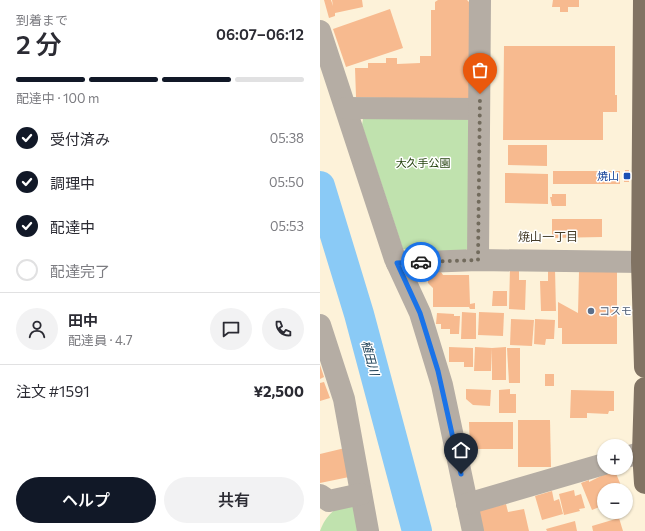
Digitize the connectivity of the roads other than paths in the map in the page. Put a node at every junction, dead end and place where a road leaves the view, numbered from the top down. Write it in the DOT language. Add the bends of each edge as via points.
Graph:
graph roads {
  1 [pos="480,0"];
  2 [pos="644,0"];
  3 [pos="320,31"];
  4 [pos="346,108"];
  5 [pos="479,109"];
  6 [pos="478,260"];
  7 [pos="642,262"];
  8 [pos="397,263"];
  9 [pos="320,325"];
  10 [pos="645,367"];
  11 [pos="645,388"];
  12 [pos="635,455"];
  13 [pos="597,466"];
  14 [pos="645,483"];
  15 [pos="361,494"];
  16 [pos="323,504"];
  17 [pos="467,504"];
  18 [pos="368,531"];
  19 [pos="473,531"];
  1 -- 5 [label="street"];
  2 -- 7 [label="main road"];
  3 -- 4 [label="street"];
  4 -- 5 [label="street"];
  4 -- 8 [label="street"];
  5 -- 6 [label="street"];
  6 -- 7 [label="street"];
  6 -- 8 [label="street"];
  7 -- 10 [label="main road"];
  8 -- 17 [label="street" via="420,313 442,385"];
  9 -- 15 [label="street" via="344,399"];
  11 -- 12 [label="main road"];
  12 -- 14 [label="main road"];
  13 -- 17 [label="street"];
  15 -- 16 [label="street"];
  15 -- 18 [label="street"];
  17 -- 19 [label="street"];
}
